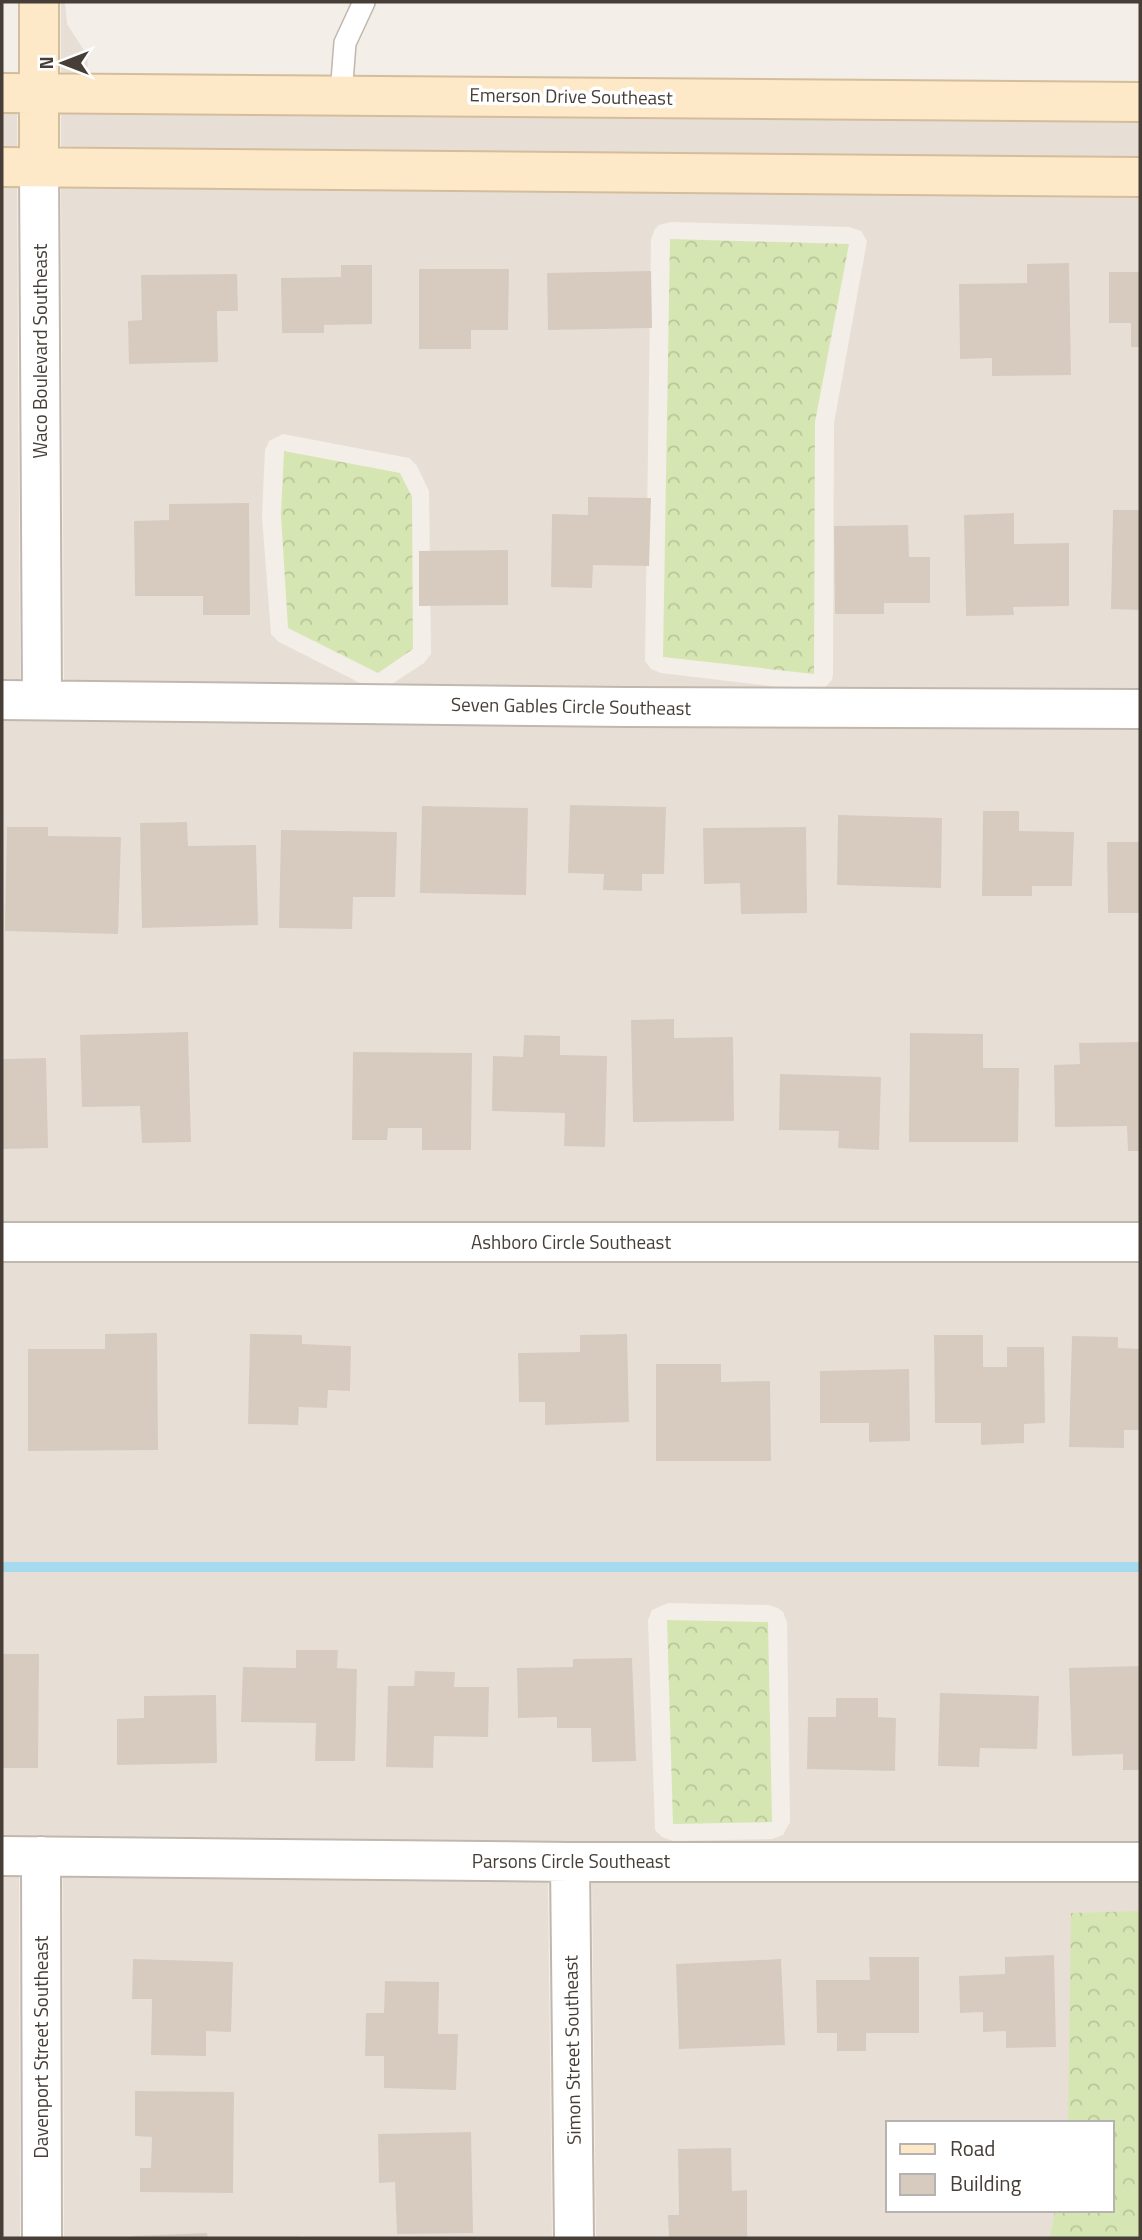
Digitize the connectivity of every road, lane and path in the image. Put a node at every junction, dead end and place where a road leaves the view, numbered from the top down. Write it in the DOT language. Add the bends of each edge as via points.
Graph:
graph roads {
  1 [pos="39,2"];
  2 [pos="364,2"];
  3 [pos="20,92"];
  4 [pos="341,94"];
  5 [pos="1140,102"];
  6 [pos="2,167"];
  7 [pos="39,167"];
  8 [pos="1140,177"];
  9 [pos="42,699"];
  10 [pos="2,700"];
  11 [pos="1140,709"];
  12 [pos="2,1242"];
  13 [pos="1140,1242"];
  14 [pos="2,1856"];
  15 [pos="41,1856"];
  16 [pos="570,1862"];
  17 [pos="1140,1862"];
  18 [pos="42,2238"];
  19 [pos="574,2238"];
  1 -- 3 [label="street, Waco Boulevard Southeast"];
  2 -- 4 [label="lane" via="345,43"];
  3 -- 4 [label="street, Emerson Drive Southeast"];
  3 -- 7 [label="street, Waco Boulevard Southeast"];
  4 -- 5 [label="street, Emerson Drive Southeast"];
  6 -- 7 [label="street"];
  7 -- 8 [label="street"];
  7 -- 9 [label="street, Waco Boulevard Southeast"];
  9 -- 10 [label="street, Seven Gables Circle Southeast"];
  9 -- 11 [label="street, Seven Gables Circle Southeast"];
  12 -- 13 [label="street, Ashboro Circle Southeast"];
  14 -- 15 [label="street, Parsons Circle Southeast"];
  15 -- 16 [label="street, Parsons Circle Southeast"];
  15 -- 18 [label="street, Davenport Street Southeast"];
  16 -- 17 [label="street, Parsons Circle Southeast"];
  16 -- 19 [label="street, Simon Street Southeast"];
}
